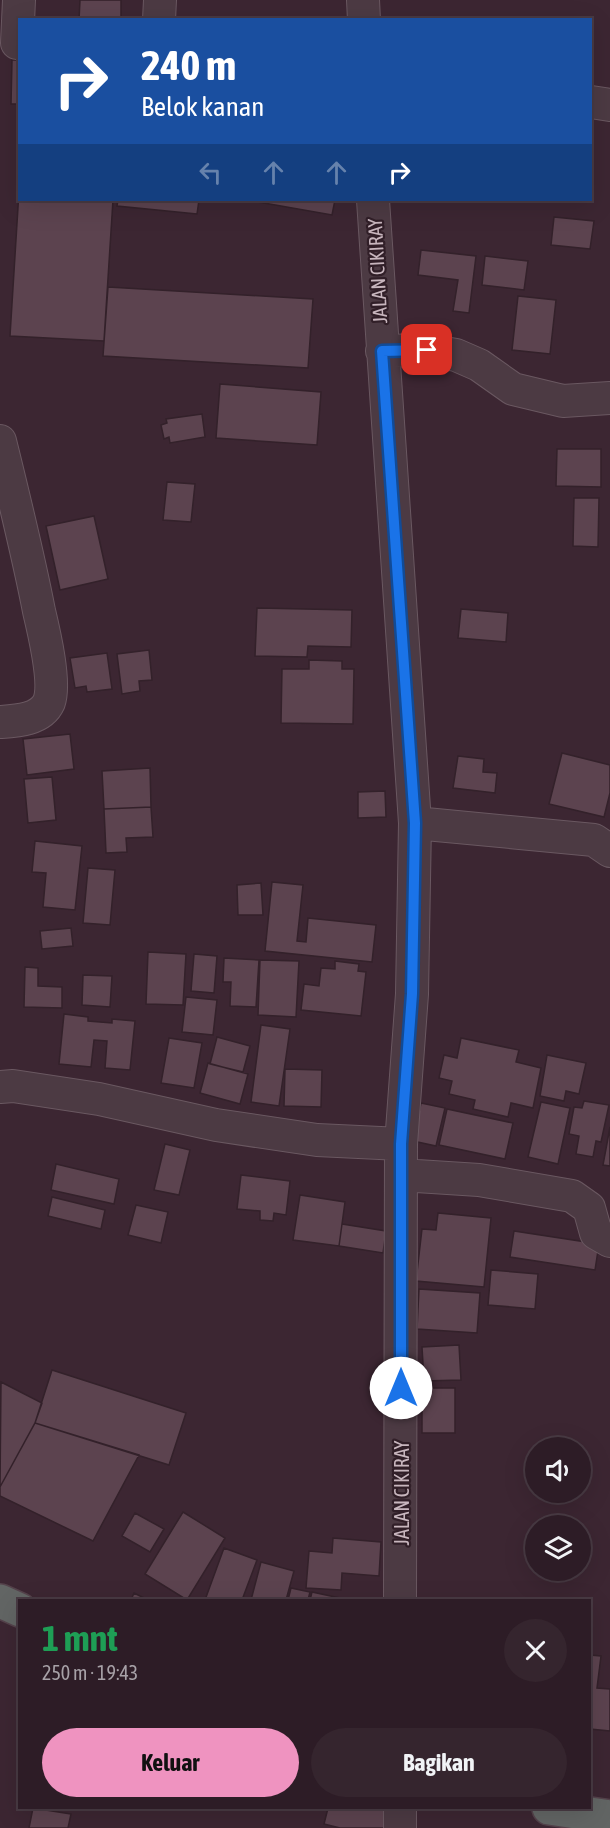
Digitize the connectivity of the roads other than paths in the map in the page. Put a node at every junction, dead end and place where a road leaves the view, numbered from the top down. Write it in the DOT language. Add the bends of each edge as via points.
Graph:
graph roads {
  1 [pos="19,0"];
  2 [pos="160,0"];
  3 [pos="363,0"];
  4 [pos="18,18"];
  5 [pos="159,18"];
  6 [pos="364,18"];
  7 [pos="18,22"];
  8 [pos="17,43"];
  9 [pos="592,102"];
  10 [pos="610,105"];
  11 [pos="374,201"];
  12 [pos="382,351"];
  13 [pos="610,398"];
  14 [pos="0,441"];
  15 [pos="0,722"];
  16 [pos="415,823"];
  17 [pos="610,851"];
  18 [pos="0,1087"];
  19 [pos="401,1144"];
  20 [pos="401,1175"];
  21 [pos="610,1241"];
  22 [pos="400,1599"];
  23 [pos="0,1600"];
  24 [pos="18,1609"];
  25 [pos="400,1809"];
  26 [pos="556,1809"];
  27 [pos="610,1817"];
  28 [pos="400,1828"];
  1 -- 4 [label="street"];
  2 -- 5 [label="street"];
  3 -- 6 [label="street"];
  7 -- 8 [label="street"];
  9 -- 10 [label="street"];
  11 -- 12 [label="street, JALAN CIKIRAY"];
  12 -- 13 [label="street" via="427,350 456,355 479,365 513,389 563,401"];
  12 -- 16 [label="street, JALAN CIKIRAY"];
  14 -- 15 [label="street" via="47,647 51,687 48,703 36,715"];
  16 -- 17 [label="street" via="594,840"];
  16 -- 19 [label="street, JALAN CIKIRAY" via="412,994"];
  18 -- 19 [label="street" via="99,1099 216,1125 317,1140"];
  19 -- 20 [label="street, JALAN CIKIRAY"];
  20 -- 21 [label="street" via="480,1180 572,1196 590,1208 596,1233"];
  20 -- 22 [label="street, JALAN CIKIRAY"];
  23 -- 24 [label="highway"];
  25 -- 28 [label="street"];
  26 -- 27 [label="highway"];
}
